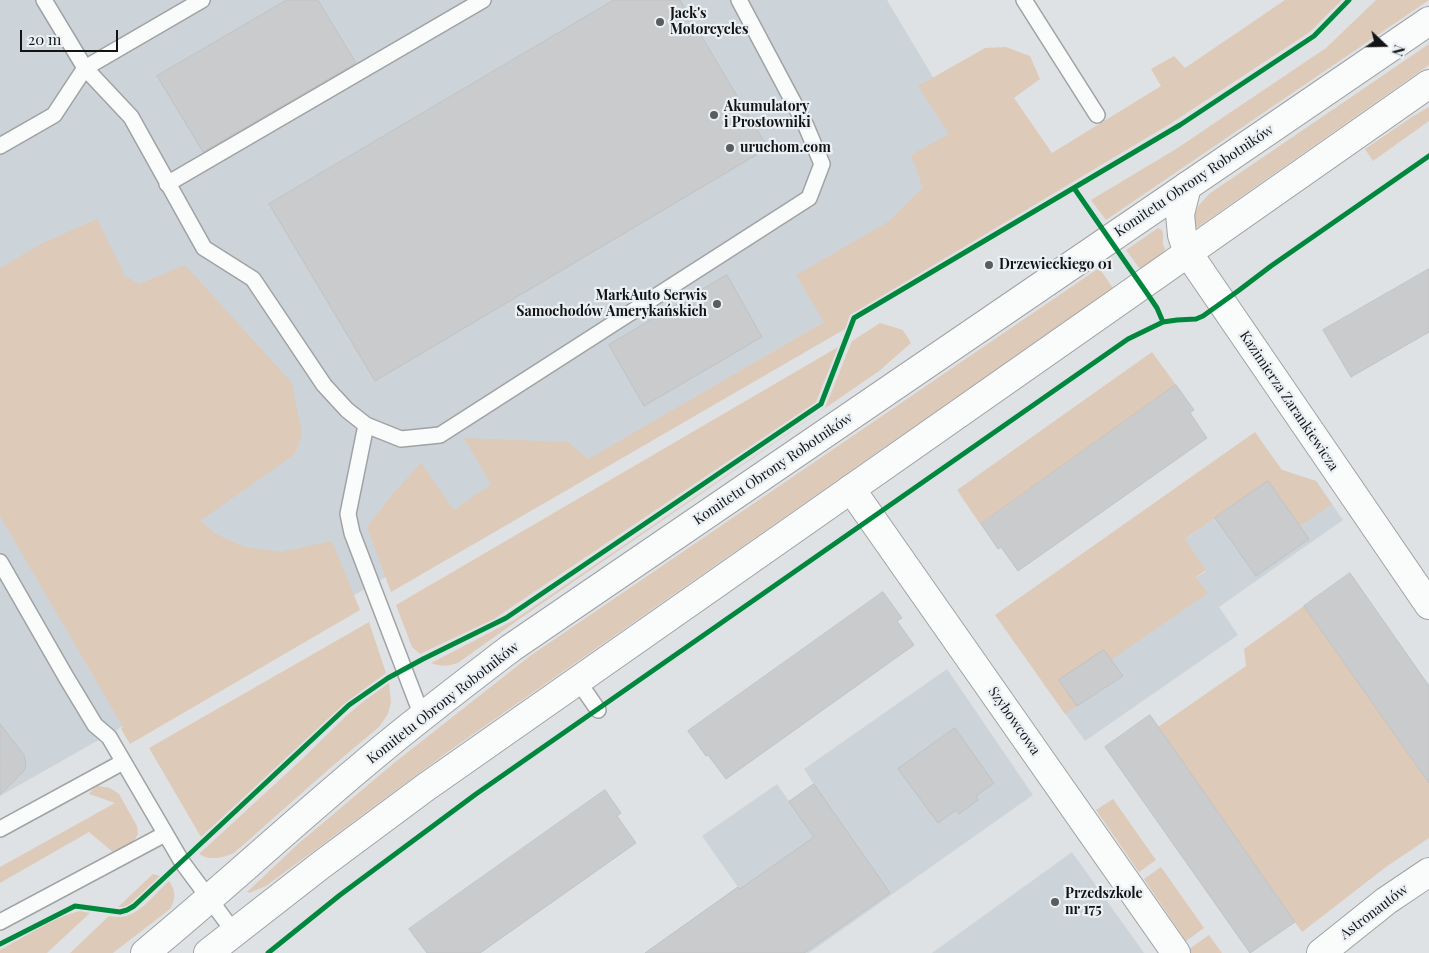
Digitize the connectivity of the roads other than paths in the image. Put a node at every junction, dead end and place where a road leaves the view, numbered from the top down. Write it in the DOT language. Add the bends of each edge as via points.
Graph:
graph roads {
  1 [pos="44,0"];
  2 [pos="202,0"];
  3 [pos="483,0"];
  4 [pos="739,0"];
  5 [pos="1024,0"];
  6 [pos="1429,21"];
  7 [pos="85,68"];
  8 [pos="1429,84"];
  9 [pos="1097,114"];
  10 [pos="0,146"];
  11 [pos="167,184"];
  12 [pos="1187,186"];
  13 [pos="1188,253"];
  14 [pos="366,425"];
  15 [pos="851,489"];
  16 [pos="0,562"];
  17 [pos="1429,605"];
  18 [pos="578,681"];
  19 [pos="598,710"];
  20 [pos="422,716"];
  21 [pos="123,762"];
  22 [pos="0,829"];
  23 [pos="165,834"];
  24 [pos="1429,872"];
  25 [pos="209,899"];
  26 [pos="0,922"];
  27 [pos="234,932"];
  28 [pos="145,953"];
  29 [pos="208,953"];
  30 [pos="1176,953"];
  31 [pos="1321,953"];
  1 -- 7 [label="lane"];
  2 -- 7 [label="lane"];
  3 -- 11 [label="lane"];
  4 -- 14 [label="lane" via="806,126 822,164 810,198 440,435 402,439"];
  5 -- 9 [label="lane"];
  6 -- 12 [label="street, Komitetu Obrony Robotników"];
  7 -- 10 [label="lane" via="54,115"];
  7 -- 11 [label="lane" via="130,117"];
  8 -- 13 [label="street"];
  11 -- 14 [label="lane" via="204,248 253,279 324,385"];
  12 -- 13 [label="street, Kazimierza Zarankiewicza" via="1180,214"];
  12 -- 20 [label="street, Komitetu Obrony Robotników" via="511,648"];
  13 -- 15 [label="street"];
  13 -- 17 [label="street, Kazimierza Zarankiewicza"];
  14 -- 20 [label="lane" via="348,514 352,533"];
  15 -- 18 [label="street"];
  15 -- 30 [label="street, Szybowcowa"];
  16 -- 21 [label="lane" via="95,725 109,737"];
  18 -- 19 [label="lane"];
  18 -- 27 [label="street" via="426,787"];
  20 -- 25 [label="street, Komitetu Obrony Robotników"];
  21 -- 22 [label="lane"];
  21 -- 23 [label="lane"];
  23 -- 25 [label="lane"];
  23 -- 26 [label="lane"];
  24 -- 31 [label="street, Astronautów" via="1386,901"];
  25 -- 27 [label="lane"];
  25 -- 28 [label="street, Komitetu Obrony Robotników"];
  27 -- 29 [label="street"];
}
